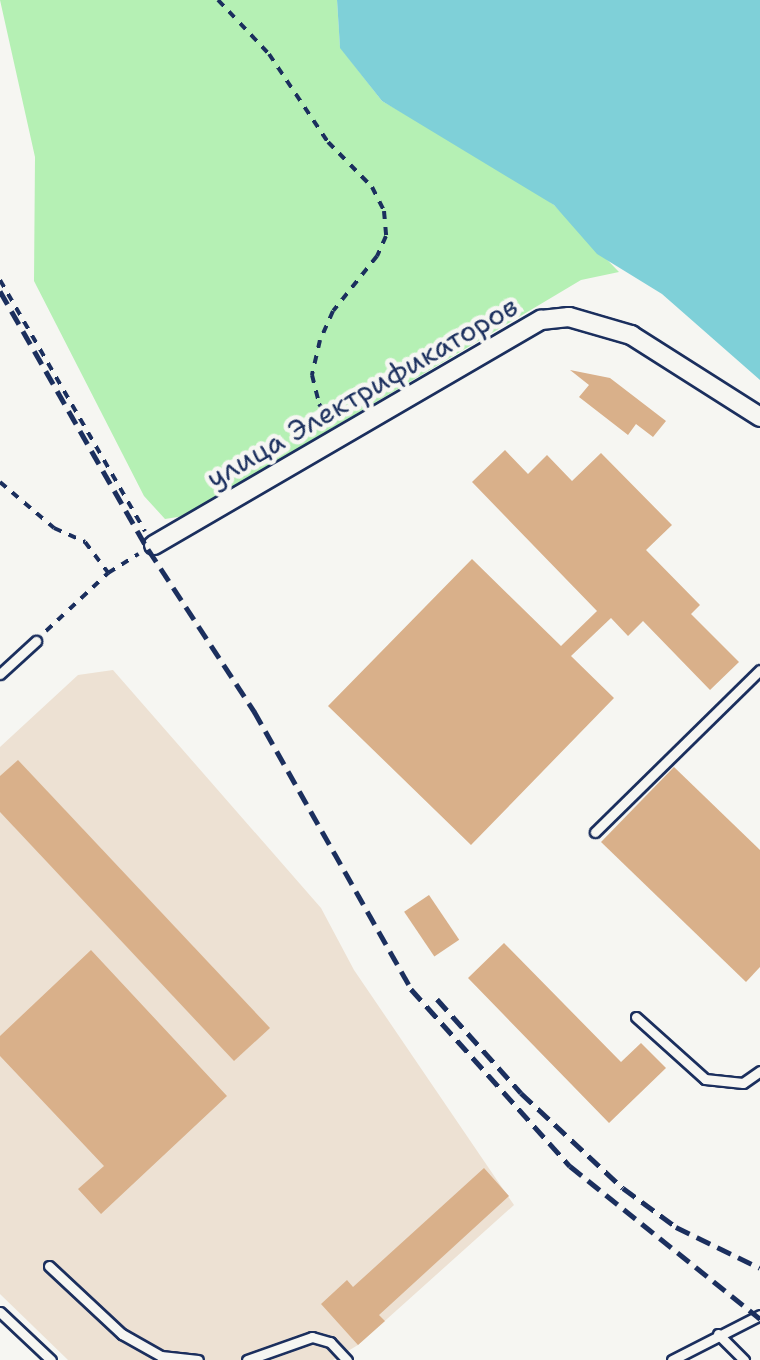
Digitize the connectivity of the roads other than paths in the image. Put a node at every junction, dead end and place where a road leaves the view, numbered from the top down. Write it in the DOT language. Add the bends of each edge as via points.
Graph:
graph roads {
  1 [pos="760,417"];
  2 [pos="154,545"];
  3 [pos="36,640"];
  4 [pos="760,670"];
  5 [pos="0,674"];
  6 [pos="595,832"];
  7 [pos="636,1017"];
  8 [pos="760,1070"];
  9 [pos="49,1266"];
  10 [pos="0,1312"];
  11 [pos="760,1315"];
  12 [pos="718,1334"];
  13 [pos="51,1360"];
  14 [pos="198,1360"];
  15 [pos="247,1360"];
  16 [pos="347,1360"];
  17 [pos="672,1360"];
  18 [pos="744,1360"];
  1 -- 2 [label="street, улица Электрификаторов" via="631,336 569,316 518,330"];
  3 -- 5 [label="lane"];
  4 -- 6 [label="lane"];
  7 -- 8 [label="lane" via="705,1079 743,1083"];
  9 -- 14 [label="lane" via="122,1334 161,1356"];
  10 -- 13 [label="lane"];
  11 -- 12 [label="lane"];
  12 -- 17 [label="lane"];
  12 -- 18 [label="lane"];
  15 -- 16 [label="lane" via="312,1337 330,1342"];
}
